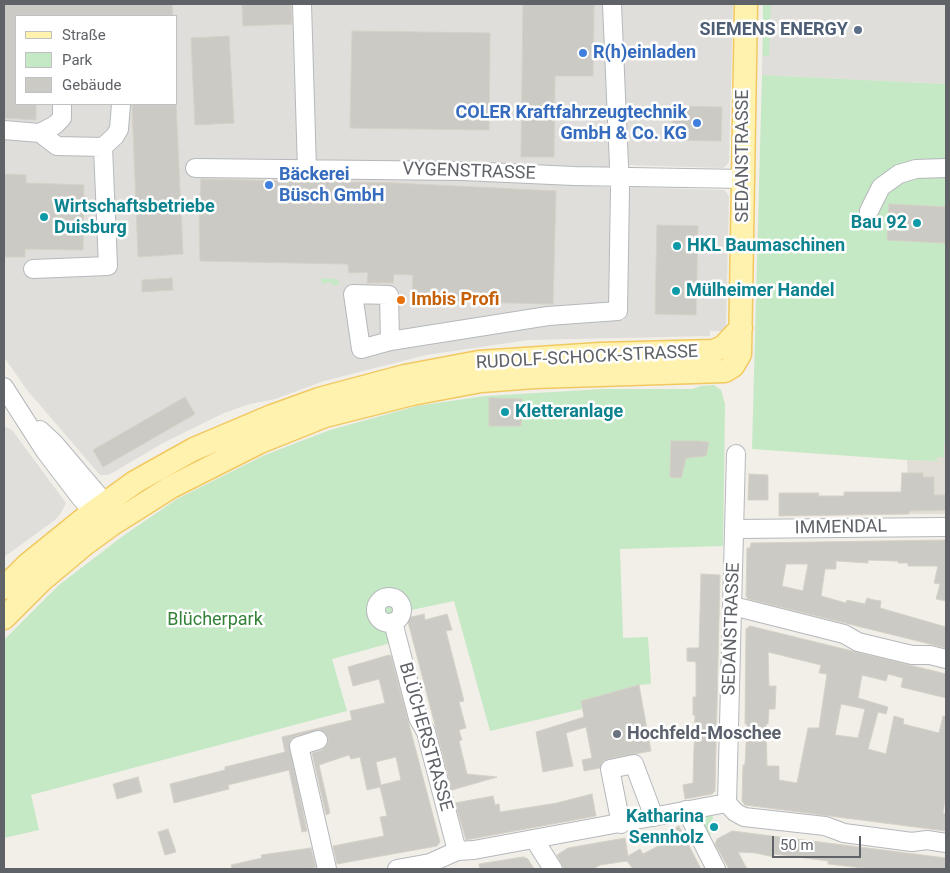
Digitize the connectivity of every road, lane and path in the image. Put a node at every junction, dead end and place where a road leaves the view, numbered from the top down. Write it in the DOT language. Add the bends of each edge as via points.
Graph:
graph roads {
  1 [pos="302,4"];
  2 [pos="612,4"];
  3 [pos="746,4"];
  4 [pos="62,105"];
  5 [pos="121,105"];
  6 [pos="4,130"];
  7 [pos="40,133"];
  8 [pos="103,147"];
  9 [pos="195,168"];
  10 [pos="619,168"];
  11 [pos="946,168"];
  12 [pos="307,170"];
  13 [pos="743,179"];
  14 [pos="869,211"];
  15 [pos="33,269"];
  16 [pos="741,328"];
  17 [pos="390,341"];
  18 [pos="733,366"];
  19 [pos="4,387"];
  20 [pos="9,406"];
  21 [pos="736,454"];
  22 [pos="99,508"];
  23 [pos="111,525"];
  24 [pos="946,528"];
  25 [pos="735,529"];
  26 [pos="4,588"];
  27 [pos="733,606"];
  28 [pos="4,618"];
  29 [pos="393,622"];
  30 [pos="946,659"];
  31 [pos="318,740"];
  32 [pos="728,803"];
  33 [pos="686,810"];
  34 [pos="654,817"];
  35 [pos="621,824"];
  36 [pos="534,839"];
  37 [pos="946,842"];
  38 [pos="458,851"];
  39 [pos="432,866"];
  40 [pos="327,869"];
  41 [pos="397,869"];
  42 [pos="553,869"];
  43 [pos="716,869"];
  1 -- 12 [label="street"];
  2 -- 10 [label="street"];
  3 -- 13 [label="main road, SEDANSTRASSE"];
  4 -- 7 [label="street" via="62,118"];
  5 -- 8 [label="street" via="119,129"];
  6 -- 7 [label="street"];
  7 -- 8 [label="street" via="57,146"];
  8 -- 15 [label="street" via="108,266"];
  9 -- 12 [label="street, VYGENSTRASSE"];
  10 -- 12 [label="street, VYGENSTRASSE" via="574,176"];
  10 -- 13 [label="street, VYGENSTRASSE"];
  10 -- 17 [label="street" via="618,311 548,316"];
  11 -- 14 [label="street" via="916,168 900,174 881,187"];
  13 -- 16 [label="main road, SEDANSTRASSE"];
  16 -- 18 [label="main road, SEDANSTRASSE" via="740,354"];
  16 -- 22 [label="main road, RUDOLF-SCHOCK-STRASSE" via="723,347 713,351 580,354 479,362 405,376 319,399 194,449 136,482"];
  18 -- 23 [label="main road, RUDOLF-SCHOCK-STRASSE" via="725,371 481,381 325,416 206,468"];
  19 -- 20 [label="street"];
  20 -- 22 [label="street" via="45,451"];
  21 -- 25 [label="street, SEDANSTRASSE"];
  22 -- 23 [label="street"];
  22 -- 26 [label="main road, RUDOLF-SCHOCK-STRASSE" via="27,565"];
  23 -- 28 [label="main road, RUDOLF-SCHOCK-STRASSE" via="42,580"];
  24 -- 25 [label="street, IMMENDAL"];
  25 -- 27 [label="street, SEDANSTRASSE"];
  27 -- 30 [label="street" via="844,634 858,642 912,655"];
  27 -- 32 [label="street, SEDANSTRASSE"];
  29 -- 38 [label="street, BLÜCHERSTRASSE"];
  31 -- 40 [label="street" via="299,746"];
  32 -- 33 [label="street"];
  32 -- 37 [label="street" via="744,817 825,826 844,833 912,842"];
  33 -- 34 [label="street"];
  33 -- 43 [label="street"];
  34 -- 35 [label="street"];
  34 -- 35 [label="street" via="634,764 610,769"];
  35 -- 36 [label="street"];
  36 -- 38 [label="street"];
  36 -- 42 [label="street"];
  38 -- 39 [label="street"];
  39 -- 41 [label="street"];
}
